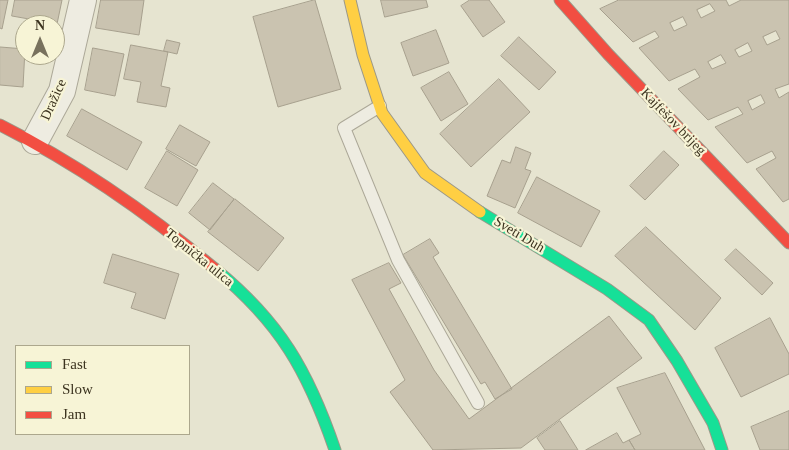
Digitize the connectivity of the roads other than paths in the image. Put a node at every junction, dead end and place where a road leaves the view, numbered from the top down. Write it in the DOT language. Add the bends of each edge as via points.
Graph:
graph roads {
  1 [pos="83,0"];
  2 [pos="350,0"];
  3 [pos="560,0"];
  4 [pos="380,106"];
  5 [pos="0,125"];
  6 [pos="35,141"];
  7 [pos="789,243"];
  8 [pos="478,404"];
  9 [pos="335,450"];
  10 [pos="722,450"];
  1 -- 6 [label="street, Dražice" via="62,91"];
  2 -- 4 [label="street, Sveti Duh"];
  3 -- 7 [label="street, Kajfešov brijeg"];
  4 -- 8 [label="lane" via="344,128 398,260"];
  4 -- 10 [label="street, Sveti Duh" via="425,173 467,204 607,288 648,320 677,361 713,423"];
  5 -- 6 [label="street, Topnička ulica"];
  6 -- 9 [label="street, Topnička ulica" via="127,201 195,253 273,324 298,365"];
}
